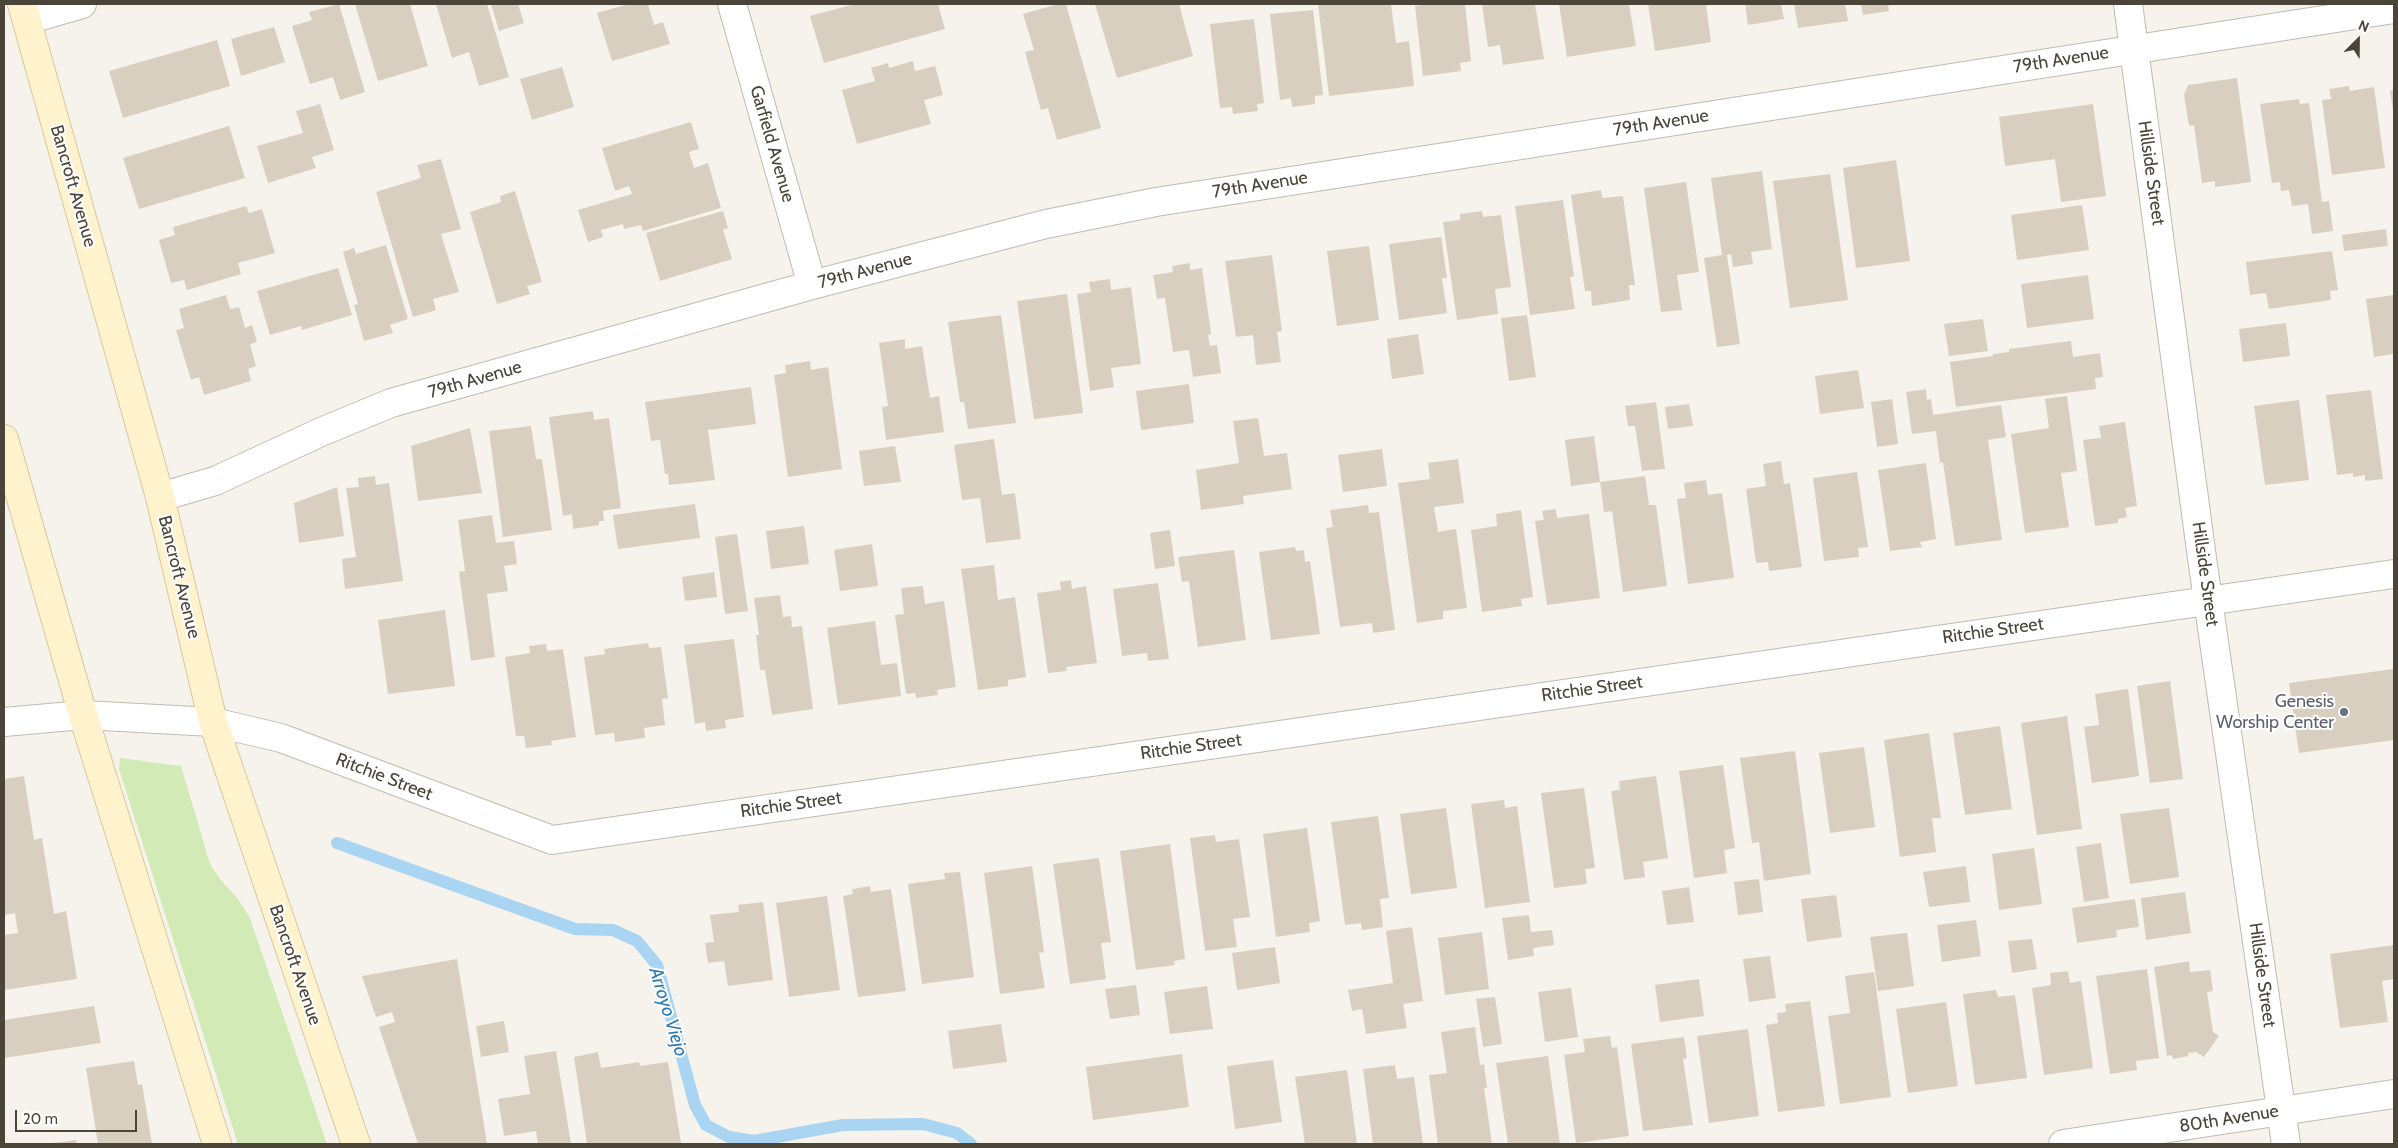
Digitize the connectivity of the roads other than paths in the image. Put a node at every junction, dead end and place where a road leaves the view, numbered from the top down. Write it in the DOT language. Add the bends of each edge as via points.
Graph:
graph roads {
  1 [pos="82,4"];
  2 [pos="732,4"];
  3 [pos="2128,4"];
  4 [pos="2394,9"];
  5 [pos="24,12"];
  6 [pos="2134,49"];
  7 [pos="812,284"];
  8 [pos="4,439"];
  9 [pos="160,498"];
  10 [pos="2394,574"];
  11 [pos="2208,600"];
  12 [pos="83,715"];
  13 [pos="4,722"];
  14 [pos="213,722"];
  15 [pos="2394,1094"];
  16 [pos="2281,1111"];
  17 [pos="217,1144"];
  18 [pos="356,1144"];
  19 [pos="2063,1144"];
  20 [pos="2286,1144"];
  1 -- 5 [label="street"];
  2 -- 7 [label="street, Garfield Avenue"];
  3 -- 6 [label="street, Hillside Street"];
  4 -- 6 [label="street, 79th Avenue"];
  5 -- 9 [label="main road, Bancroft Avenue"];
  6 -- 7 [label="street, 79th Avenue" via="1156,202 1046,224"];
  6 -- 11 [label="street, Hillside Street"];
  7 -- 9 [label="street, 79th Avenue" via="391,404 215,481"];
  8 -- 12 [label="main road"];
  9 -- 14 [label="main road, Bancroft Avenue"];
  10 -- 11 [label="street, Ritchie Street"];
  11 -- 14 [label="street, Ritchie Street" via="552,840 281,738"];
  11 -- 16 [label="street, Hillside Street"];
  12 -- 13 [label="street, Ritchie Street"];
  12 -- 14 [label="street, Ritchie Street"];
  12 -- 17 [label="main road"];
  14 -- 18 [label="main road, Bancroft Avenue"];
  15 -- 16 [label="street, 80th Avenue"];
  16 -- 19 [label="street, 80th Avenue"];
  16 -- 20 [label="street, Hillside Street"];
}
